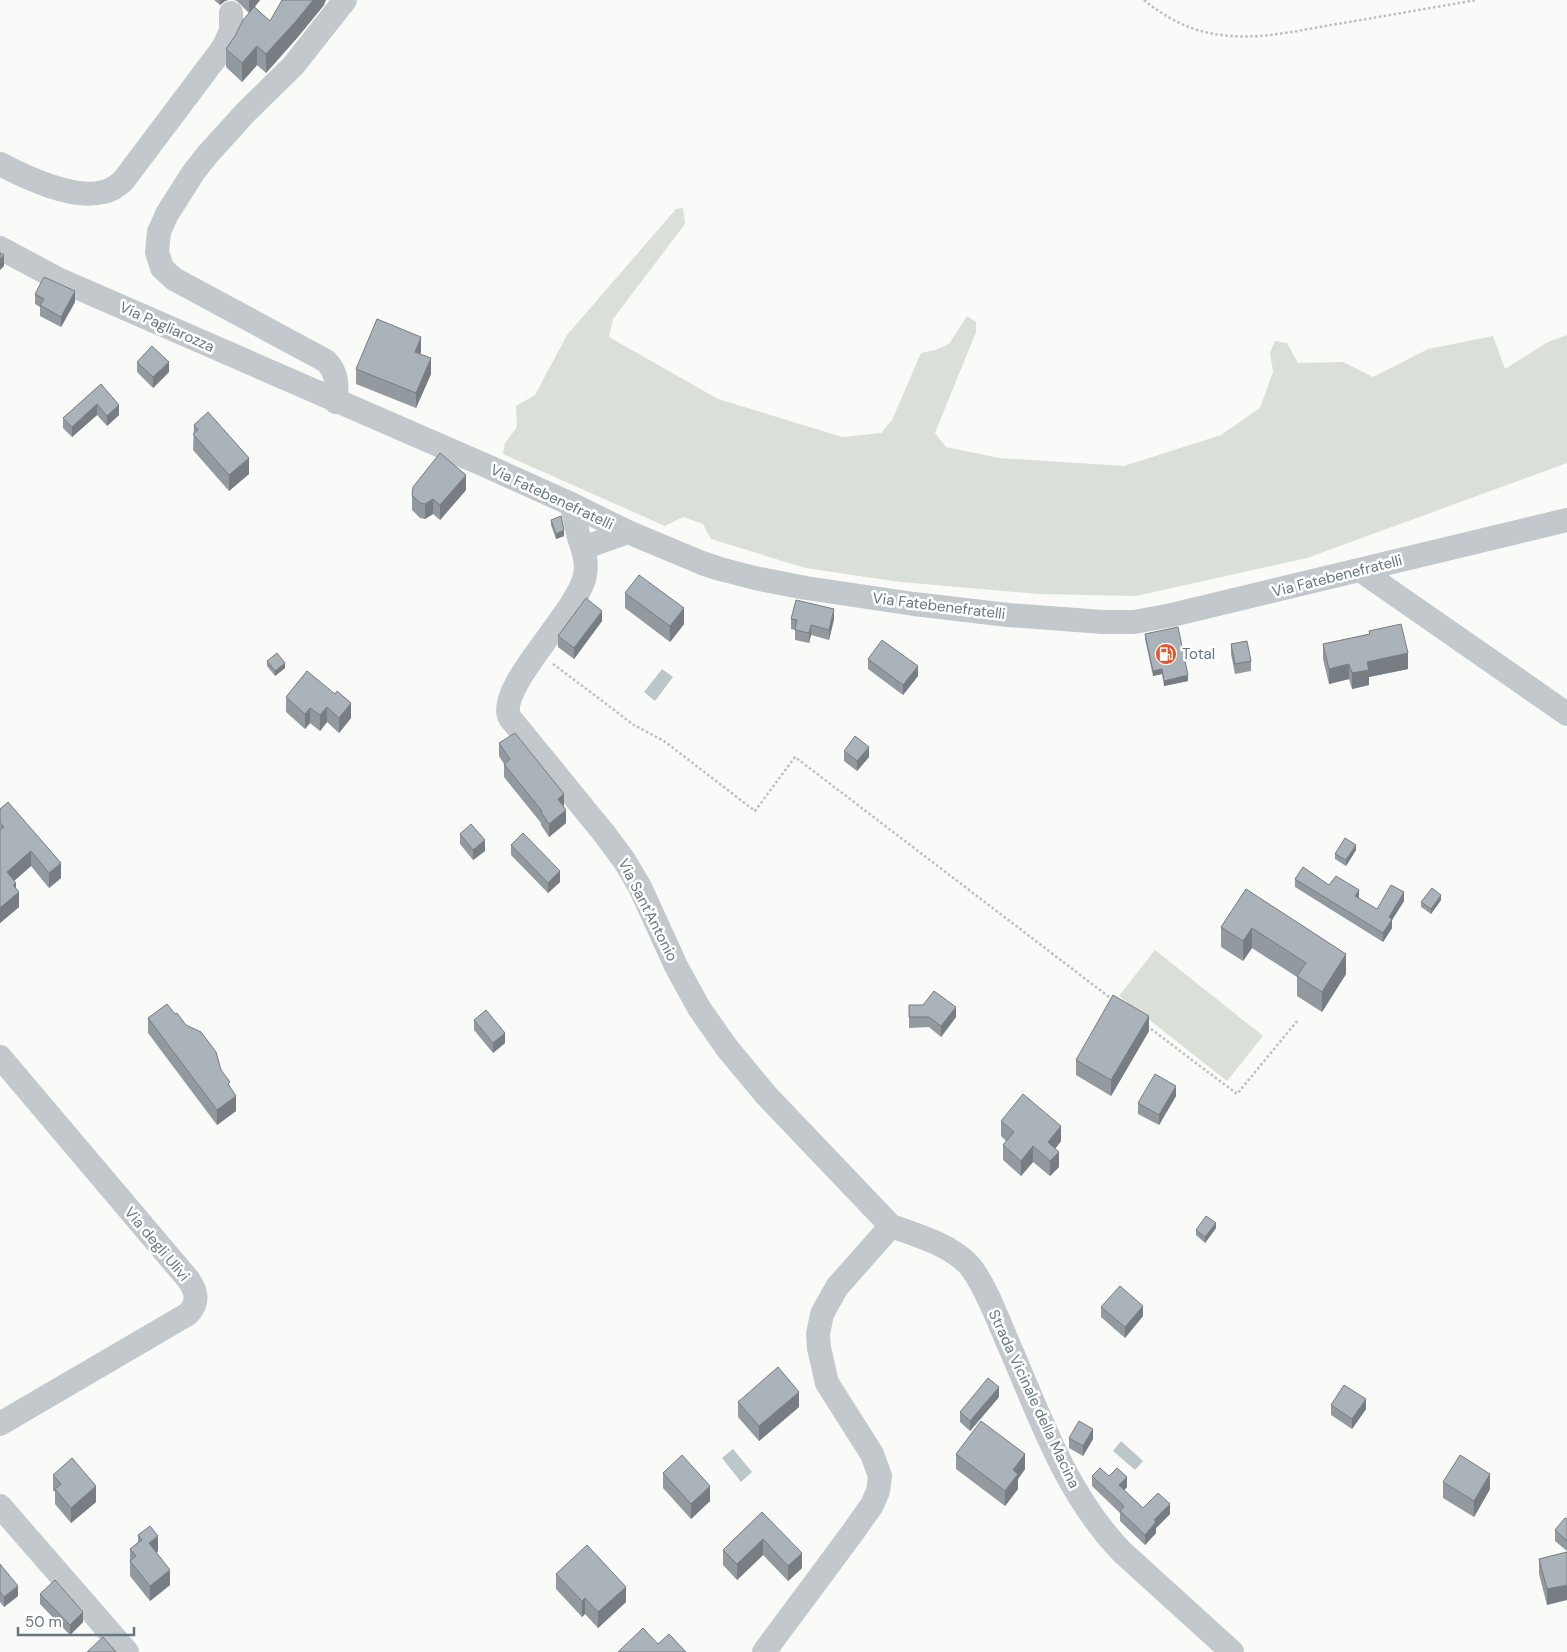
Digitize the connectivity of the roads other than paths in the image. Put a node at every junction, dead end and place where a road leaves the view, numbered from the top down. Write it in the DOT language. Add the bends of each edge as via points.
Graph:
graph roads {
  1 [pos="344,0"];
  2 [pos="231,13"];
  3 [pos="0,164"];
  4 [pos="0,248"];
  5 [pos="336,402"];
  6 [pos="571,504"];
  7 [pos="1567,520"];
  8 [pos="628,532"];
  9 [pos="583,548"];
  10 [pos="1360,570"];
  11 [pos="1567,714"];
  12 [pos="0,1058"];
  13 [pos="891,1226"];
  14 [pos="0,1424"];
  15 [pos="0,1506"];
  16 [pos="127,1652"];
  17 [pos="764,1652"];
  18 [pos="1232,1652"];
  1 -- 5 [label="street" via="293,66 197,168 163,221 156,246 160,264 174,279 326,361 335,374"];
  2 -- 3 [label="street" via="231,31 223,48 123,181 114,188 93,194 70,191"];
  4 -- 5 [label="street, Via Pagliarozza" via="60,280"];
  5 -- 6 [label="street, Via Fatebenefratelli"];
  6 -- 8 [label="street, Via Fatebenefratelli"];
  6 -- 9 [label="street, Via Sant'Antonio"];
  7 -- 10 [label="street, Via Fatebenefratelli"];
  8 -- 9 [label="street"];
  8 -- 10 [label="street, Via Fatebenefratelli" via="702,563 782,584 914,604 1068,621 1149,620"];
  9 -- 13 [label="street, Via Sant'Antonio" via="586,569 581,590 522,675 509,700 507,711 510,718 624,860 699,1008 727,1048 766,1095"];
  10 -- 11 [label="street"];
  12 -- 14 [label="street, Via degli Ulivi" via="188,1279 195,1289 196,1300 194,1309 188,1314"];
  13 -- 17 [label="street" via="837,1287 822,1314 818,1334 818,1348 827,1383 872,1454 880,1476 878,1491 853,1532"];
  13 -- 18 [label="street, Strada Vicinale della Macina" via="947,1249 972,1269 998,1320 1057,1456 1090,1515 1122,1552"];
  15 -- 16 [label="street"];
}
